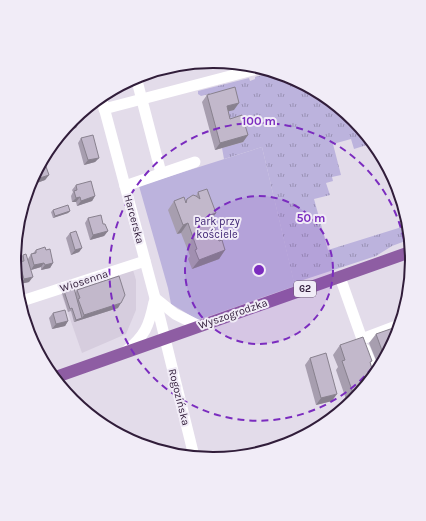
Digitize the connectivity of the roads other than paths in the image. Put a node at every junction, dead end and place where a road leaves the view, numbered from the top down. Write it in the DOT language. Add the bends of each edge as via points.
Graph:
graph roads {
  1 [pos="247,72"];
  2 [pos="138,84"];
  3 [pos="142,98"];
  4 [pos="103,104"];
  5 [pos="195,162"];
  6 [pos="161,174"];
  7 [pos="125,186"];
  8 [pos="405,254"];
  9 [pos="145,261"];
  10 [pos="340,277"];
  11 [pos="155,298"];
  12 [pos="25,300"];
  13 [pos="199,326"];
  14 [pos="393,327"];
  15 [pos="164,339"];
  16 [pos="362,339"];
  17 [pos="124,353"];
  18 [pos="373,367"];
  19 [pos="60,376"];
  20 [pos="193,451"];
  1 -- 3 [label="street"];
  2 -- 3 [label="street"];
  3 -- 4 [label="street"];
  3 -- 6 [label="street"];
  4 -- 7 [label="street, Harcerska"];
  5 -- 6 [label="street"];
  6 -- 7 [label="street"];
  7 -- 9 [label="street, Harcerska"];
  8 -- 10 [label="main road, Wyszogrodzka / 62"];
  9 -- 11 [label="street, Harcerska"];
  9 -- 12 [label="street, Wiosenna"];
  10 -- 13 [label="main road, Wyszogrodzka / 62"];
  10 -- 16 [label="street"];
  11 -- 13 [label="street" via="175,314"];
  11 -- 15 [label="street, Harcerska"];
  11 -- 17 [label="street" via="147,329"];
  13 -- 15 [label="main road, Wyszogrodzka / 62"];
  14 -- 16 [label="street"];
  15 -- 17 [label="main road, Wyszogrodzka / 62"];
  15 -- 20 [label="street, Rogozińska"];
  16 -- 18 [label="street"];
  17 -- 19 [label="main road, Wyszogrodzka / 62"];
}
